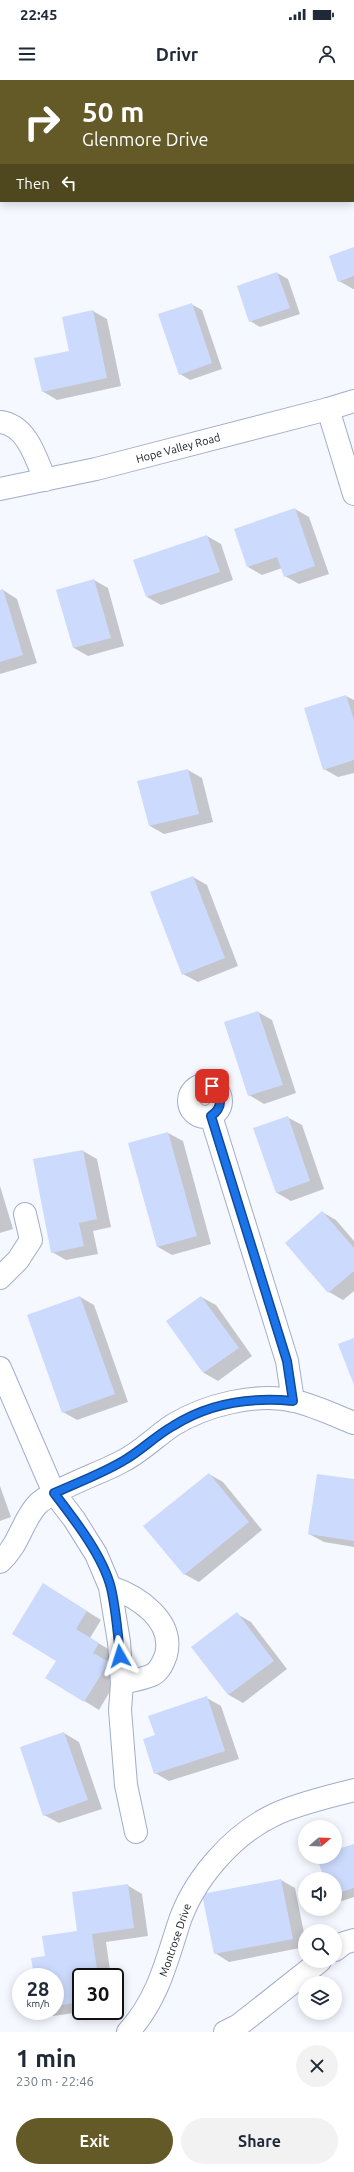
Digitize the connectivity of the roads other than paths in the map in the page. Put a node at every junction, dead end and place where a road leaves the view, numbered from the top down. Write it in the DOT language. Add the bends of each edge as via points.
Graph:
graph roads {
  1 [pos="354,401"];
  2 [pos="328,409"];
  3 [pos="0,422"];
  4 [pos="45,480"];
  5 [pos="0,489"];
  6 [pos="354,494"];
  7 [pos="211,1116"];
  8 [pos="25,1214"];
  9 [pos="0,1278"];
  10 [pos="0,1368"];
  11 [pos="293,1401"];
  12 [pos="354,1423"];
  13 [pos="54,1493"];
  14 [pos="0,1562"];
  15 [pos="110,1587"];
  16 [pos="122,1683"];
  17 [pos="354,1790"];
  18 [pos="136,1832"];
  19 [pos="354,1940"];
  20 [pos="342,1945"];
  21 [pos="311,1968"];
  22 [pos="128,2032"];
  23 [pos="225,2032"];
  1 -- 2 [label="street, Hope Valley Road"];
  2 -- 4 [label="street, Hope Valley Road"];
  2 -- 6 [label="street"];
  3 -- 4 [label="street" via="10,423 30,443"];
  4 -- 5 [label="street, Hope Valley Road"];
  7 -- 11 [label="street" via="287,1361"];
  8 -- 9 [label="street" via="31,1240 18,1260"];
  10 -- 13 [label="street"];
  11 -- 12 [label="street" via="316,1407"];
  11 -- 13 [label="street" via="243,1400 197,1413 172,1426 123,1461"];
  13 -- 14 [label="street" via="36,1506 11,1552"];
  13 -- 15 [label="street" via="96,1554"];
  15 -- 16 [label="street" via="119,1642"];
  15 -- 16 [label="street" via="141,1601 154,1614 166,1638 162,1666 153,1674"];
  16 -- 18 [label="street" via="122,1749 126,1785"];
  17 -- 22 [label="street, Montrose Drive" via="275,1815 228,1847 209,1868 190,1896 153,1998"];
  19 -- 20 [label="street"];
  21 -- 23 [label="street" via="239,2025"];
}
